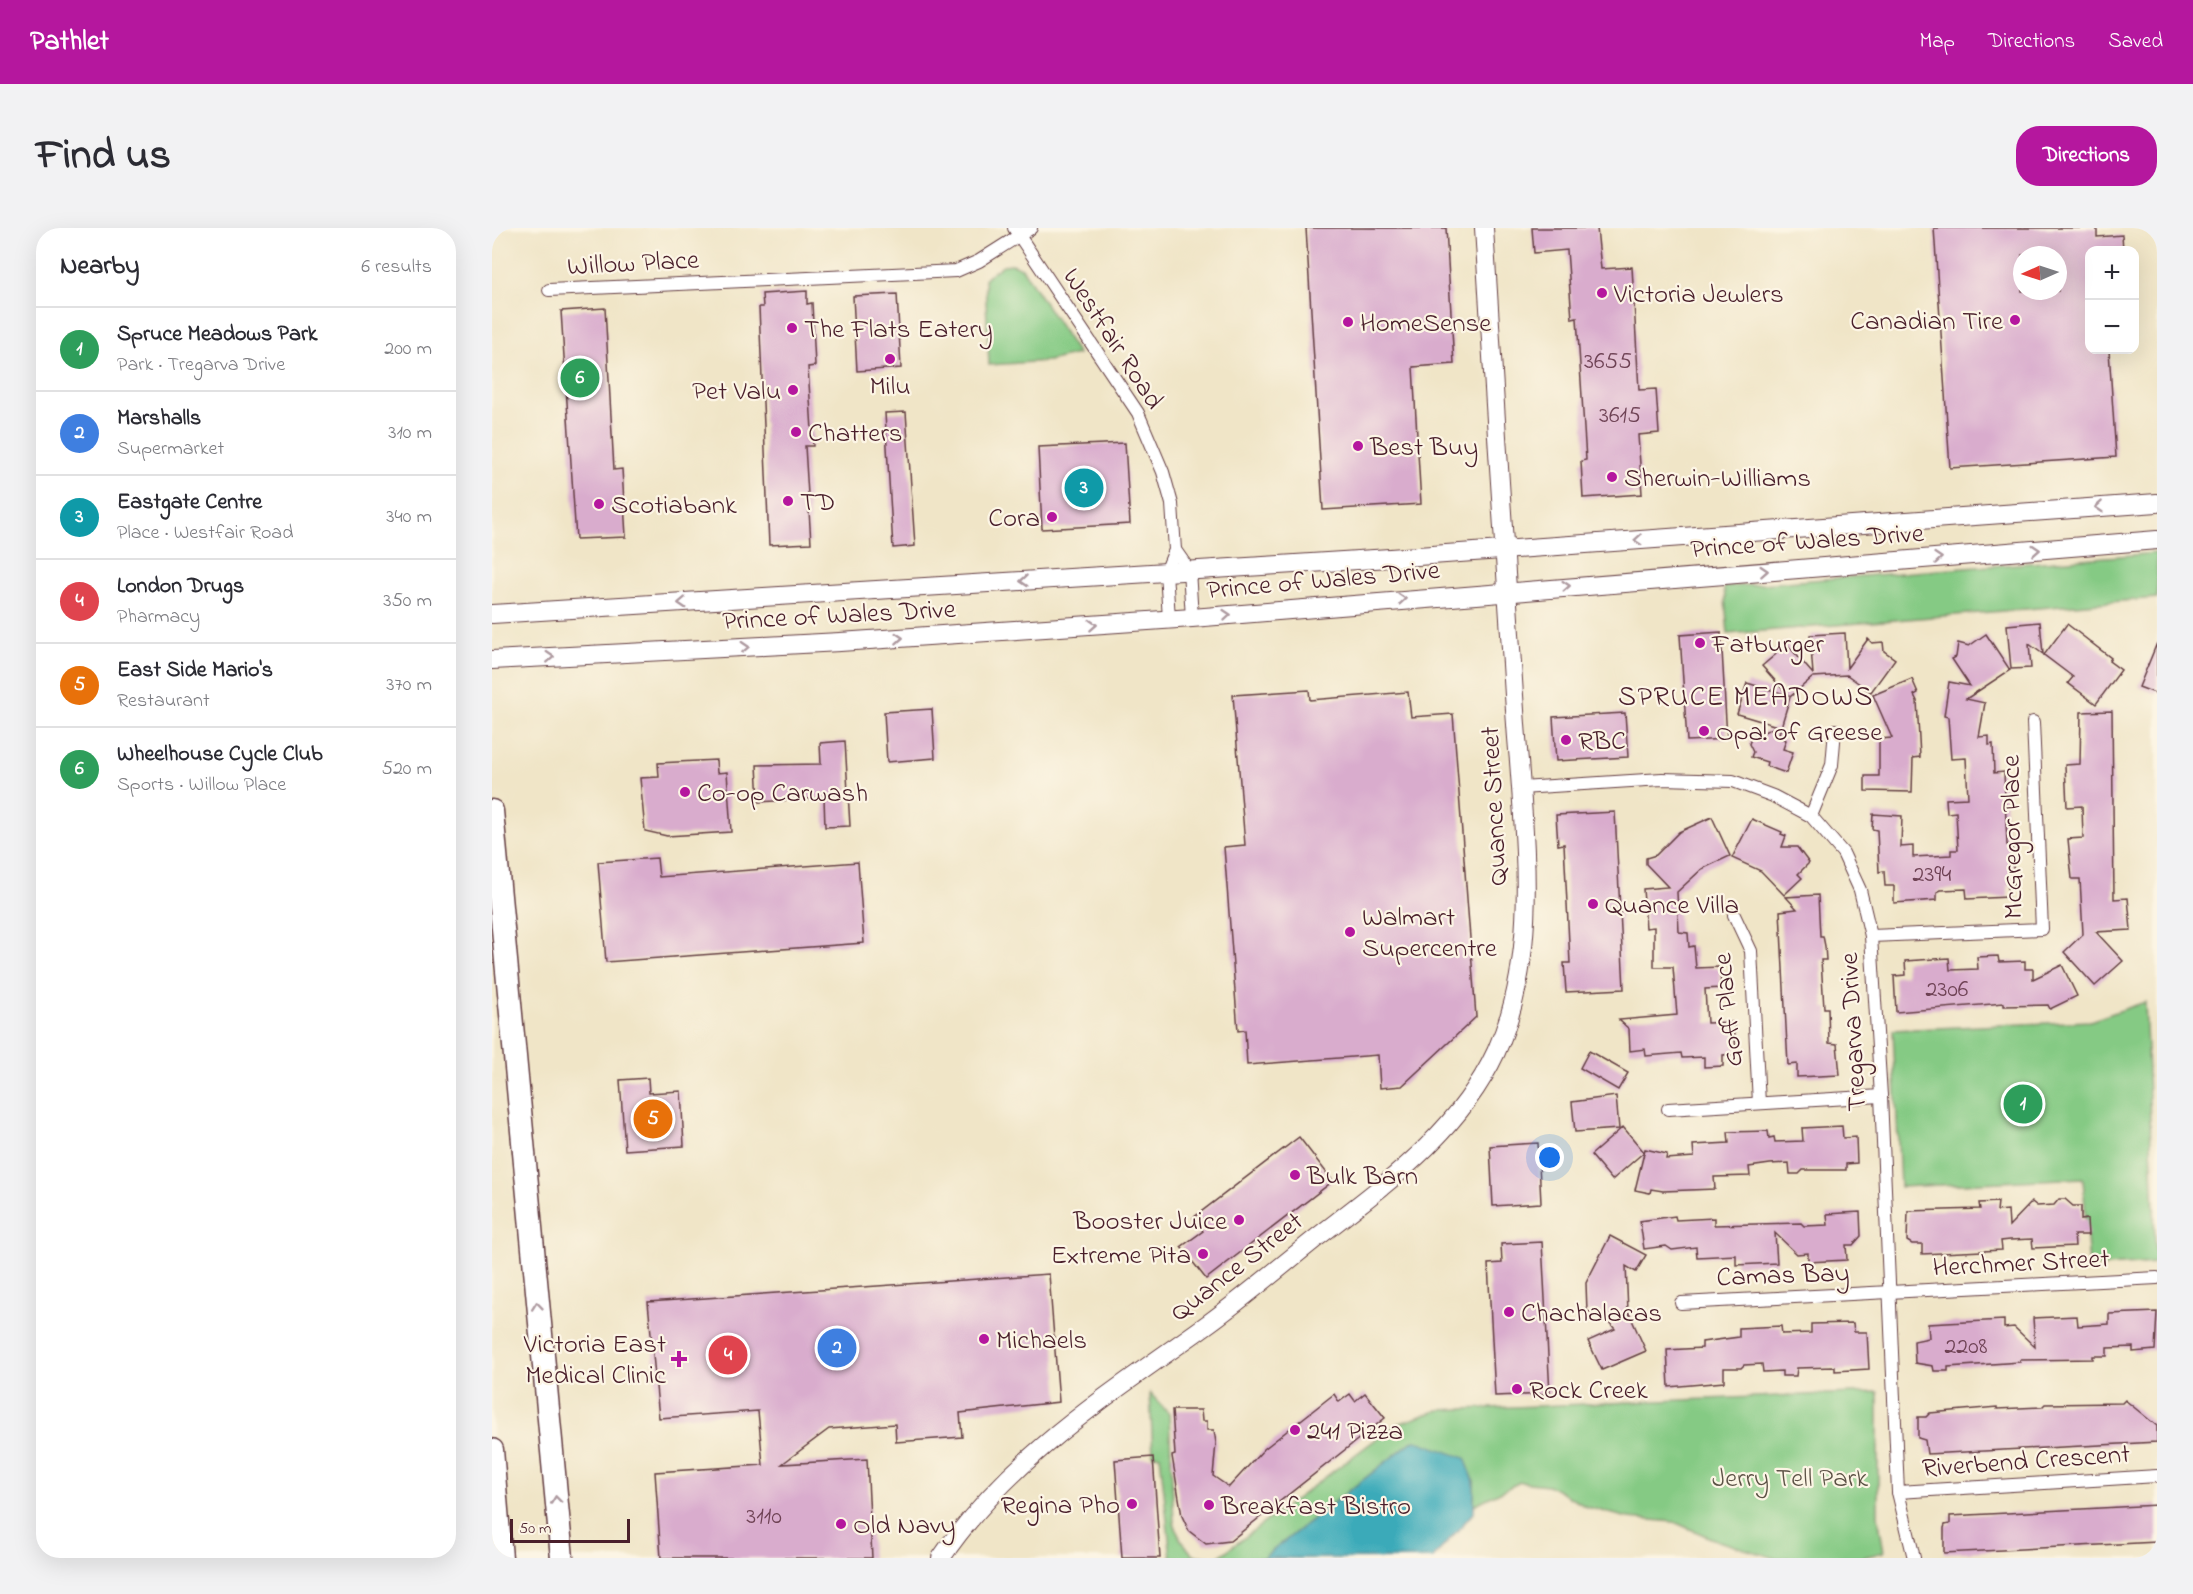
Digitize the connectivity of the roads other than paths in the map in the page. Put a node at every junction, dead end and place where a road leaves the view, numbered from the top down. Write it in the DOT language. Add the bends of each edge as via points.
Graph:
graph roads {
  1 [pos="1031,228"];
  2 [pos="1484,228"];
  3 [pos="1016,231"];
  4 [pos="549,290"];
  5 [pos="2157,503"];
  6 [pos="2157,540"];
  7 [pos="1175,550"];
  8 [pos="1505,551"];
  9 [pos="1189,570"];
  10 [pos="1166,572"];
  11 [pos="1508,590"];
  12 [pos="492,614"];
  13 [pos="1192,618"];
  14 [pos="1169,619"];
  15 [pos="492,660"];
  16 [pos="2033,722"];
  17 [pos="1834,730"];
  18 [pos="1521,788"];
  19 [pos="492,811"];
  20 [pos="1811,816"];
  21 [pos="1734,915"];
  22 [pos="1871,936"];
  23 [pos="492,953"];
  24 [pos="1881,1096"];
  25 [pos="1760,1103"];
  26 [pos="1668,1109"];
  27 [pos="523,1162"];
  28 [pos="2157,1278"];
  29 [pos="1887,1294"];
  30 [pos="1681,1303"];
  31 [pos="492,1458"];
  32 [pos="2157,1476"];
  33 [pos="1898,1492"];
  34 [pos="501,1558"];
  35 [pos="516,1558"];
  36 [pos="562,1558"];
  37 [pos="941,1558"];
  38 [pos="1914,1558"];
  1 -- 3 [label="street, Willow Place"];
  2 -- 8 [label="main road, Quance Street"];
  3 -- 4 [label="street, Willow Place" via="971,266 946,272"];
  3 -- 7 [label="street, Westfair Road" via="1138,413 1172,504"];
  5 -- 8 [label="main road, Prince of Wales Drive, one-way"];
  11 -- 6 [label="main road, Prince of Wales Drive, one-way"];
  7 -- 9 [label="street"];
  7 -- 10 [label="street, Westfair Road"];
  8 -- 9 [label="main road, Prince of Wales Drive"];
  8 -- 11 [label="main road, Quance Street"];
  9 -- 10 [label="main road, Prince of Wales Drive"];
  9 -- 13 [label="street"];
  10 -- 12 [label="main road, Prince of Wales Drive, one-way"];
  10 -- 14 [label="street, Westfair Road"];
  13 -- 11 [label="main road, Prince of Wales Drive, one-way"];
  11 -- 18 [label="main road, Quance Street"];
  13 -- 14 [label="main road, Prince of Wales Drive"];
  15 -- 14 [label="main road, Prince of Wales Drive, one-way" via="850,642"];
  16 -- 22 [label="street, McGregor Place" via="2042,929"];
  17 -- 20 [label="street" via="1832,765"];
  18 -- 20 [label="street, Tregarva Drive" via="1662,779 1733,782 1773,796"];
  18 -- 37 [label="main road, Quance Street" via="1525,906 1518,982 1496,1053 1454,1119 1410,1164 1313,1241 1212,1321 1053,1437 985,1500"];
  19 -- 27 [label="highway"];
  20 -- 22 [label="street, Tregarva Drive" via="1843,853 1860,890"];
  21 -- 25 [label="street, Goff Place" via="1751,951"];
  22 -- 24 [label="street, Tregarva Drive"];
  23 -- 27 [label="highway"];
  24 -- 25 [label="street, Goff Place"];
  24 -- 29 [label="street, Tregarva Drive"];
  25 -- 26 [label="street, Goff Place"];
  36 -- 27 [label="highway, one-way"];
  28 -- 29 [label="street, Herchmer Street"];
  29 -- 30 [label="street, Camas Bay"];
  29 -- 33 [label="street, Tregarva Drive"];
  31 -- 34 [label="highway"];
  31 -- 35 [label="highway"];
  32 -- 33 [label="street, Riverbend Crescent"];
  33 -- 38 [label="street, Tregarva Drive"];
}
